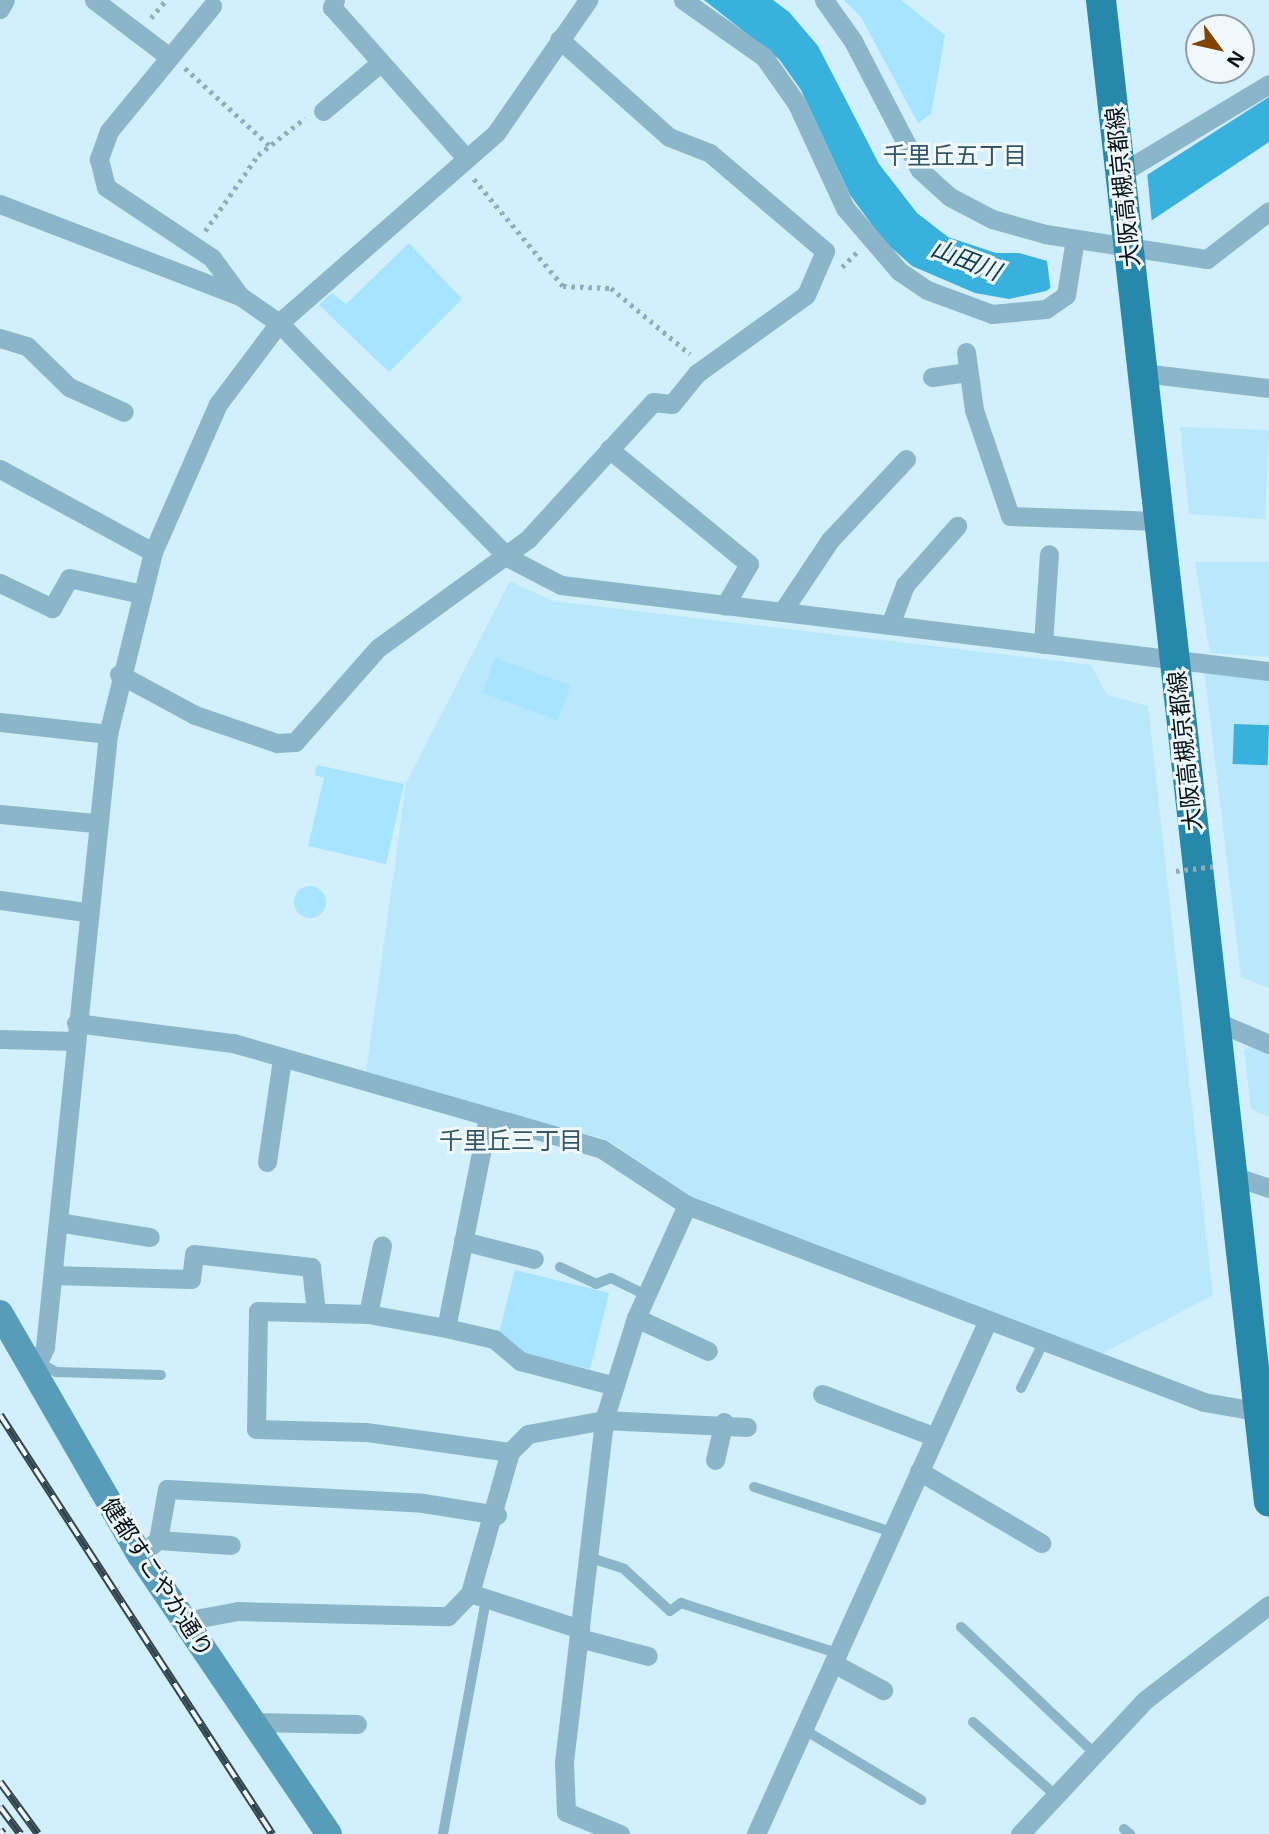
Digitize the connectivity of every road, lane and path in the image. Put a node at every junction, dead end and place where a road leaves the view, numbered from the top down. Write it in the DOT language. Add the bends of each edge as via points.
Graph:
graph roads {
  1 [pos="5,0"];
  2 [pos="94,0"];
  3 [pos="335,0"];
  4 [pos="588,0"];
  5 [pos="683,0"];
  6 [pos="824,0"];
  7 [pos="1101,0"];
  8 [pos="212,6"];
  9 [pos="0,9"];
  10 [pos="559,39"];
  11 [pos="168,56"];
  12 [pos="380,63"];
  13 [pos="1269,84"];
  14 [pos="323,111"];
  15 [pos="269,145"];
  16 [pos="464,160"];
  17 [pos="1121,177"];
  18 [pos="0,204"];
  19 [pos="1269,211"];
  20 [pos="1075,239"];
  21 [pos="195,247"];
  22 [pos="1129,250"];
  23 [pos="240,296"];
  24 [pos="279,323"];
  25 [pos="0,338"];
  26 [pos="965,352"];
  27 [pos="710,364"];
  28 [pos="968,372"];
  29 [pos="1143,373"];
  30 [pos="932,377"];
  31 [pos="1269,388"];
  32 [pos="124,412"];
  33 [pos="609,449"];
  34 [pos="906,459"];
  35 [pos="0,469"];
  36 [pos="1159,521"];
  37 [pos="957,526"];
  38 [pos="153,552"];
  39 [pos="1049,554"];
  40 [pos="507,557"];
  41 [pos="0,583"];
  42 [pos="142,594"];
  43 [pos="725,605"];
  44 [pos="782,612"];
  45 [pos="890,625"];
  46 [pos="1042,644"];
  47 [pos="1174,659"];
  48 [pos="1269,671"];
  49 [pos="119,674"];
  50 [pos="0,722"];
  51 [pos="108,734"];
  52 [pos="0,814"];
  53 [pos="95,823"];
  54 [pos="0,900"];
  55 [pos="85,912"];
  56 [pos="1215,1021"];
  57 [pos="76,1032"];
  58 [pos="0,1039"];
  59 [pos="1269,1044"];
  60 [pos="282,1059"];
  61 [pos="488,1117"];
  62 [pos="267,1162"];
  63 [pos="1230,1175"];
  64 [pos="1269,1188"];
  65 [pos="687,1205"];
  66 [pos="58,1222"];
  67 [pos="150,1237"];
  68 [pos="463,1241"];
  69 [pos="382,1245"];
  70 [pos="534,1259"];
  71 [pos="560,1267"];
  72 [pos="54,1275"];
  73 [pos="646,1295"];
  74 [pos="316,1312"];
  75 [pos="0,1313"];
  76 [pos="368,1314"];
  77 [pos="636,1318"];
  78 [pos="988,1320"];
  79 [pos="446,1328"];
  80 [pos="1044,1341"];
  81 [pos="708,1351"];
  82 [pos="35,1367"];
  83 [pos="161,1375"];
  84 [pos="615,1386"];
  85 [pos="1021,1388"];
  86 [pos="822,1394"];
  87 [pos="1264,1413"];
  88 [pos="604,1420"];
  89 [pos="724,1422"];
  90 [pos="747,1427"];
  91 [pos="934,1437"];
  92 [pos="510,1452"];
  93 [pos="715,1460"];
  94 [pos="919,1471"];
  95 [pos="754,1487"];
  96 [pos="1269,1502"];
  97 [pos="497,1515"];
  98 [pos="892,1532"];
  99 [pos="1041,1543"];
  100 [pos="231,1545"];
  101 [pos="149,1548"];
  102 [pos="591,1558"];
  103 [pos="478,1596"];
  104 [pos="1269,1605"];
  105 [pos="184,1621"];
  106 [pos="961,1627"];
  107 [pos="579,1633"];
  108 [pos="648,1656"];
  109 [pos="835,1658"];
  110 [pos="883,1690"];
  111 [pos="253,1722"];
  112 [pos="973,1722"];
  113 [pos="357,1724"];
  114 [pos="803,1729"];
  115 [pos="1093,1752"];
  116 [pos="1053,1793"];
  117 [pos="921,1800"];
  118 [pos="329,1834"];
  119 [pos="443,1834"];
  120 [pos="620,1834"];
  121 [pos="756,1834"];
  122 [pos="1020,1834"];
  1 -- 9 [label="street"];
  2 -- 11 [label="street"];
  3 -- 12 [label="street" via="332,7"];
  4 -- 10 [label="street"];
  5 -- 20 [label="street" via="764,57 797,104 845,208 899,271 927,290 992,314 1046,309 1066,295"];
  6 -- 20 [label="street" via="853,41 920,170 950,197 992,219"];
  7 -- 17 [label="main road, 大阪高槻京都線"];
  8 -- 11 [label="street"];
  10 -- 16 [label="street" via="496,133"];
  10 -- 27 [label="street" via="669,137 710,153 825,251 806,295"];
  11 -- 15 [label="path" via="212,88"];
  11 -- 21 [label="street" via="163,70 109,131 99,159 106,187"];
  12 -- 14 [label="street"];
  12 -- 16 [label="street"];
  13 -- 17 [label="street"];
  14 -- 15 [label="path" via="318,108"];
  15 -- 21 [label="path" via="235,183"];
  16 -- 24 [label="street"];
  16 -- 27 [label="path" via="563,286 611,288 676,347"];
  17 -- 22 [label="main road, 大阪高槻京都線"];
  18 -- 23 [label="street"];
  19 -- 22 [label="street" via="1207,259"];
  20 -- 22 [label="street"];
  21 -- 23 [label="street"];
  22 -- 29 [label="main road, 大阪高槻京都線"];
  23 -- 24 [label="street"];
  24 -- 38 [label="street" via="218,404"];
  24 -- 40 [label="street"];
  25 -- 32 [label="street" via="27,346 69,387"];
  26 -- 28 [label="street"];
  27 -- 33 [label="street" via="672,404 653,402"];
  28 -- 30 [label="street"];
  28 -- 36 [label="street" via="974,410 1010,516"];
  29 -- 31 [label="street"];
  29 -- 36 [label="main road, 大阪高槻京都線"];
  33 -- 40 [label="street"];
  33 -- 43 [label="street" via="749,564"];
  34 -- 44 [label="street" via="830,540"];
  35 -- 38 [label="street"];
  36 -- 47 [label="main road, 大阪高槻京都線"];
  37 -- 45 [label="street" via="905,585"];
  38 -- 42 [label="street"];
  39 -- 46 [label="street"];
  40 -- 43 [label="street" via="561,585"];
  40 -- 49 [label="street" via="378,648 295,741 277,743 195,715"];
  41 -- 42 [label="street" via="52,608 69,578"];
  42 -- 49 [label="street"];
  43 -- 44 [label="street"];
  44 -- 45 [label="street"];
  45 -- 46 [label="street"];
  46 -- 47 [label="street"];
  47 -- 48 [label="street"];
  47 -- 56 [label="main road, 大阪高槻京都線"];
  49 -- 51 [label="street"];
  50 -- 51 [label="street"];
  51 -- 53 [label="street"];
  52 -- 53 [label="street"];
  53 -- 55 [label="street"];
  54 -- 55 [label="street"];
  55 -- 57 [label="street"];
  56 -- 59 [label="street"];
  56 -- 63 [label="main road, 大阪高槻京都線"];
  57 -- 58 [label="street"];
  57 -- 60 [label="street" via="233,1043"];
  57 -- 66 [label="street"];
  60 -- 61 [label="street"];
  60 -- 62 [label="street"];
  61 -- 65 [label="street" via="602,1149"];
  61 -- 68 [label="street"];
  63 -- 64 [label="street"];
  63 -- 87 [label="main road, 大阪高槻京都線"];
  65 -- 73 [label="street"];
  65 -- 78 [label="street"];
  66 -- 67 [label="street"];
  66 -- 72 [label="street"];
  68 -- 70 [label="street"];
  68 -- 79 [label="street"];
  69 -- 76 [label="street"];
  71 -- 73 [label="lane" via="596,1283 611,1278"];
  72 -- 74 [label="street" via="191,1279 194,1254 311,1267"];
  72 -- 82 [label="street"];
  73 -- 77 [label="street"];
  74 -- 76 [label="street"];
  74 -- 92 [label="street" via="258,1311 256,1429 365,1432"];
  75 -- 82 [label="street, 健都すこやか通り"];
  76 -- 79 [label="street"];
  77 -- 81 [label="street"];
  77 -- 84 [label="street"];
  78 -- 80 [label="street"];
  78 -- 91 [label="street"];
  79 -- 84 [label="street" via="494,1339 520,1361"];
  80 -- 85 [label="lane"];
  80 -- 87 [label="street" via="1204,1402"];
  82 -- 83 [label="lane" via="56,1372"];
  82 -- 101 [label="street, 健都すこやか通り"];
  84 -- 88 [label="street"];
  86 -- 91 [label="street"];
  87 -- 96 [label="main road, 大阪高槻京都線"];
  88 -- 89 [label="street"];
  88 -- 92 [label="street" via="528,1434"];
  88 -- 102 [label="street"];
  89 -- 90 [label="street"];
  89 -- 93 [label="street"];
  91 -- 94 [label="street"];
  92 -- 97 [label="street"];
  94 -- 98 [label="street"];
  94 -- 99 [label="street"];
  95 -- 98 [label="lane"];
  97 -- 101 [label="street" via="424,1503 167,1489"];
  97 -- 103 [label="street"];
  98 -- 109 [label="street"];
  100 -- 101 [label="street"];
  101 -- 105 [label="street, 健都すこやか通り"];
  102 -- 107 [label="street"];
  102 -- 109 [label="lane" via="624,1569 670,1611 681,1603"];
  103 -- 105 [label="street" via="448,1616 238,1611"];
  103 -- 107 [label="street"];
  103 -- 119 [label="lane"];
  104 -- 115 [label="street" via="1145,1700"];
  105 -- 111 [label="street, 健都すこやか通り"];
  106 -- 115 [label="lane"];
  107 -- 108 [label="street"];
  107 -- 120 [label="street" via="564,1762 566,1812"];
  109 -- 110 [label="street"];
  109 -- 114 [label="street"];
  111 -- 113 [label="street"];
  111 -- 118 [label="street, 健都すこやか通り"];
  112 -- 116 [label="lane"];
  114 -- 117 [label="lane"];
  114 -- 121 [label="street"];
  115 -- 116 [label="street"];
  116 -- 122 [label="street"];
}
